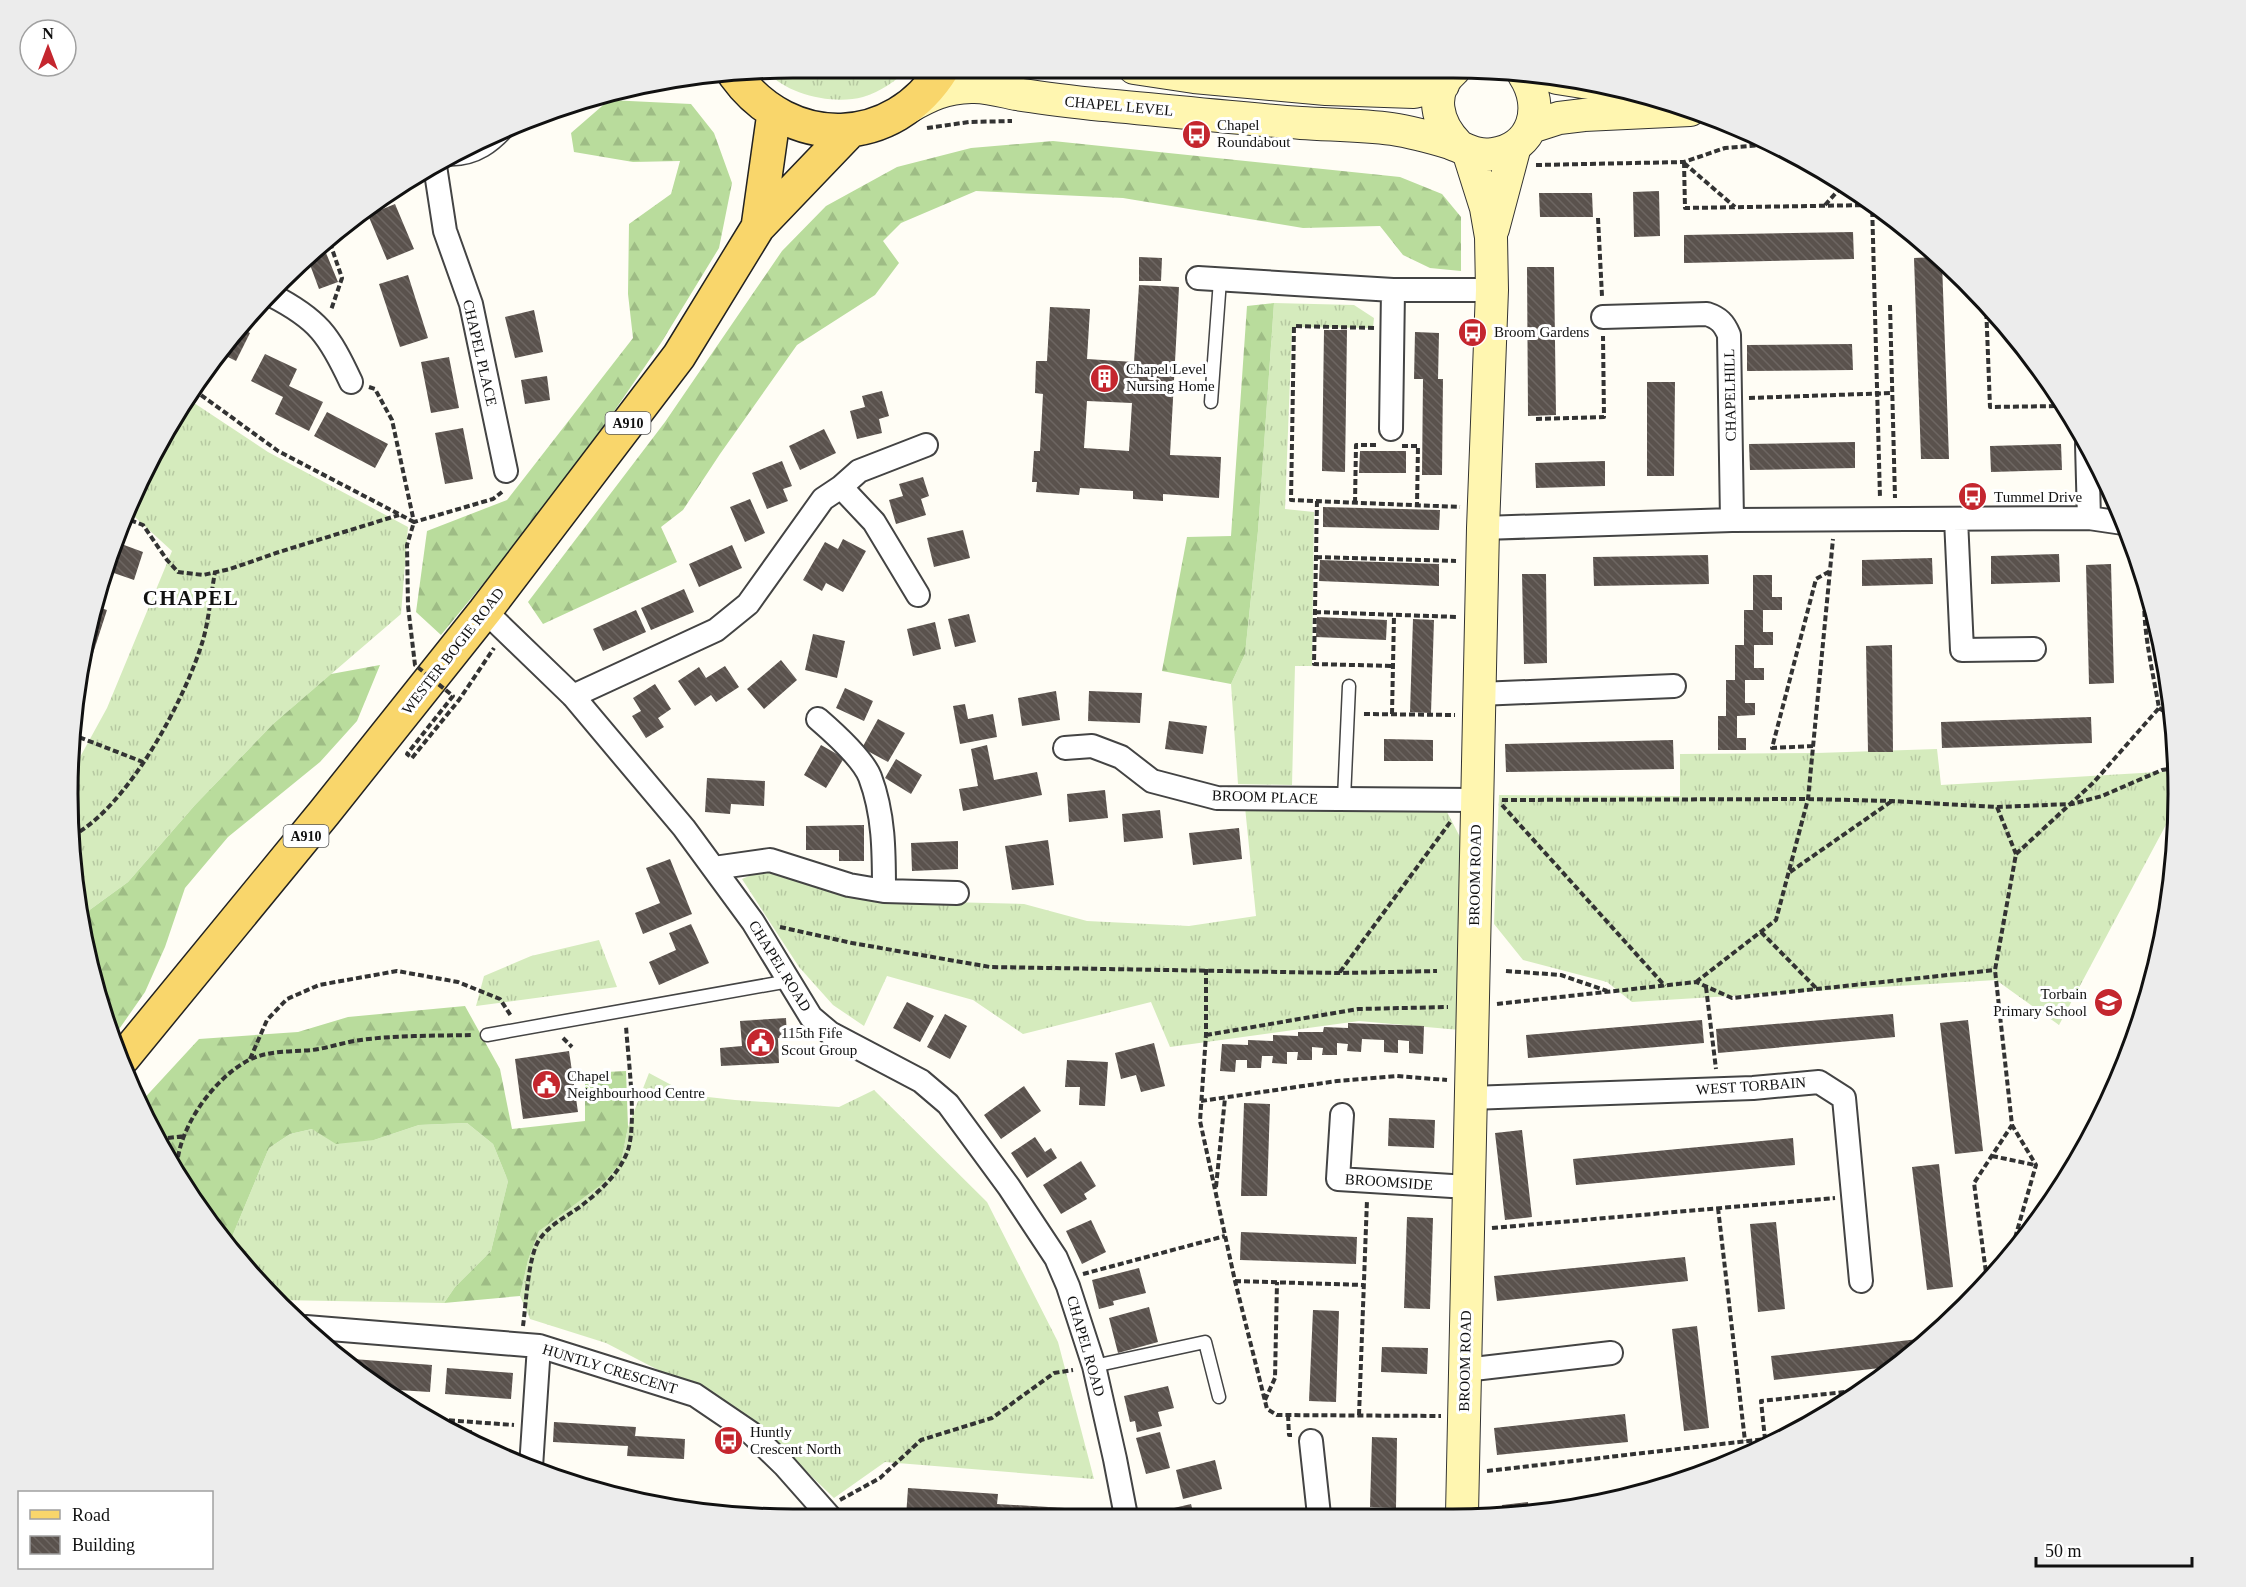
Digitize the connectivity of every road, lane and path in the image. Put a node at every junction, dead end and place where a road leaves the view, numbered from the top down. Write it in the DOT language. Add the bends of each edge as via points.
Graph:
graph roads {
  1 [pos="937,78"];
  2 [pos="1206,78"];
  3 [pos="1446,78"];
  4 [pos="1449,78"];
  5 [pos="735,81"];
  6 [pos="1529,83"];
  7 [pos="1669,112"];
  8 [pos="774,113"];
  9 [pos="894,117"];
  10 [pos="1015,121"];
  11 [pos="926,128"];
  12 [pos="851,130"];
  13 [pos="1523,136"];
  14 [pos="494,144"];
  15 [pos="1463,148"];
  16 [pos="466,158"];
  17 [pos="436,174"];
  18 [pos="1837,191"];
  19 [pos="1857,204"];
  20 [pos="1824,205"];
  21 [pos="1735,207"];
  22 [pos="1872,215"];
  23 [pos="1598,218"];
  24 [pos="758,227"];
  25 [pos="1491,237"];
  26 [pos="332,248"];
  27 [pos="1209,279"];
  28 [pos="1393,290"];
  29 [pos="1492,290"];
  30 [pos="278,299"];
  31 [pos="1890,305"];
  32 [pos="1603,317"];
  33 [pos="1987,319"];
  34 [pos="1393,328"];
  35 [pos="323,330"];
  36 [pos="351,382"];
  37 [pos="1892,393"];
  38 [pos="1877,394"];
  39 [pos="200,395"];
  40 [pos="1730,398"];
  41 [pos="1211,402"];
  42 [pos="2053,406"];
  43 [pos="1536,419"];
  44 [pos="1390,440"];
  45 [pos="926,445"];
  46 [pos="2088,465"];
  47 [pos="504,482"];
  48 [pos="841,487"];
  49 [pos="1317,501"];
  50 [pos="1355,503"];
  51 [pos="1417,505"];
  52 [pos="400,515"];
  53 [pos="1483,518"];
  54 [pos="2089,518"];
  55 [pos="1834,519"];
  56 [pos="1956,519"];
  57 [pos="1732,520"];
  58 [pos="1888,520"];
  59 [pos="132,521"];
  60 [pos="414,522"];
  61 [pos="2115,522"];
  62 [pos="1316,557"];
  63 [pos="1482,562"];
  64 [pos="1830,571"];
  65 [pos="214,572"];
  66 [pos="918,595"];
  67 [pos="1315,612"];
  68 [pos="2145,612"];
  69 [pos="1394,615"];
  70 [pos="1481,618"];
  71 [pos="495,621"];
  72 [pos="2034,649"];
  73 [pos="1393,666"];
  74 [pos="1349,686"];
  75 [pos="1674,686"];
  76 [pos="573,696"];
  77 [pos="1479,705"];
  78 [pos="2159,708"];
  79 [pos="2163,711"];
  80 [pos="1348,714"];
  81 [pos="1392,714"];
  82 [pos="818,719"];
  83 [pos="81,738"];
  84 [pos="1813,747"];
  85 [pos="1065,748"];
  86 [pos="143,762"];
  87 [pos="2167,769"];
  88 [pos="1344,799"];
  89 [pos="1808,799"];
  90 [pos="1480,800"];
  91 [pos="1892,801"];
  92 [pos="2072,804"];
  93 [pos="1997,807"];
  94 [pos="80,831"];
  95 [pos="2016,854"];
  96 [pos="714,868"];
  97 [pos="1789,872"];
  98 [pos="884,891"];
  99 [pos="957,893"];
  100 [pos="753,922"];
  101 [pos="1761,932"];
  102 [pos="1206,969"];
  103 [pos="1995,970"];
  104 [pos="1437,971"];
  105 [pos="1506,971"];
  106 [pos="1340,972"];
  107 [pos="789,981"];
  108 [pos="1696,982"];
  109 [pos="1665,986"];
  110 [pos="1706,987"];
  111 [pos="1816,989"];
  112 [pos="1609,992"];
  113 [pos="1473,1006"];
  114 [pos="625,1023"];
  115 [pos="520,1029"];
  116 [pos="487,1035"];
  117 [pos="1206,1035"];
  118 [pos="127,1053"];
  119 [pos="249,1060"];
  120 [pos="1718,1089"];
  121 [pos="1471,1090"];
  122 [pos="1225,1098"];
  123 [pos="1201,1101"];
  124 [pos="1342,1115"];
  125 [pos="2012,1125"];
  126 [pos="185,1136"];
  127 [pos="167,1138"];
  128 [pos="1992,1156"];
  129 [pos="179,1159"];
  130 [pos="2036,1165"];
  131 [pos="1367,1181"];
  132 [pos="1468,1187"];
  133 [pos="1216,1191"];
  134 [pos="1853,1196"];
  135 [pos="1718,1208"];
  136 [pos="1468,1230"];
  137 [pos="2016,1233"];
  138 [pos="1225,1236"];
  139 [pos="1986,1270"];
  140 [pos="1065,1279"];
  141 [pos="1235,1281"];
  142 [pos="1861,1281"];
  143 [pos="1277,1282"];
  144 [pos="1364,1284"];
  145 [pos="526,1298"];
  146 [pos="321,1330"];
  147 [pos="539,1346"];
  148 [pos="1611,1353"];
  149 [pos="1094,1366"];
  150 [pos="1465,1370"];
  151 [pos="1845,1391"];
  152 [pos="1218,1397"];
  153 [pos="1265,1401"];
  154 [pos="1359,1415"];
  155 [pos="1464,1416"];
  156 [pos="450,1420"];
  157 [pos="534,1426"];
  158 [pos="1765,1437"];
  159 [pos="1311,1440"];
  160 [pos="1759,1440"];
  161 [pos="1745,1441"];
  162 [pos="532,1459"];
  163 [pos="1462,1474"];
  164 [pos="823,1509"];
  165 [pos="834,1509"];
  166 [pos="1125,1509"];
  167 [pos="1318,1509"];
  168 [pos="1462,1509"];
  1 -- 9 [label="main road"];
  2 -- 3 [label="street" via="1414,92"];
  4 -- 15 [label="street" via="1438,101 1439,118 1446,133"];
  5 -- 8 [label="main road"];
  6 -- 13 [label="street" via="1535,114"];
  7 -- 13 [label="street, CHAPEL LEVEL" via="1559,118"];
  8 -- 12 [label="main road" via="811,128"];
  8 -- 24 [label="main road, WESTER BOGIE ROAD / A910"];
  9 -- 12 [label="main road"];
  9 -- 15 [label="street, CHAPEL LEVEL" via="934,92 972,86 1065,101 1380,127 1419,133"];
  10 -- 11 [label="path"];
  12 -- 24 [label="main road, WESTER BOGIE ROAD / A910"];
  13 -- 15 [label="street, CHAPEL LEVEL" via="1503,152 1491,155"];
  13 -- 25 [label="street, BROOM ROAD"];
  14 -- 16 [label="lane"];
  15 -- 25 [label="street, BROOM ROAD" via="1486,208"];
  17 -- 47 [label="street, CHAPEL PLACE" via="445,231 471,304"];
  18 -- 20 [label="path"];
  19 -- 20 [label="path"];
  20 -- 21 [label="path"];
  21 -- 21 [label="path" via="1701,177 1683,162 1685,208"];
  22 -- 38 [label="path"];
  23 -- 32 [label="path"];
  24 -- 71 [label="main road, WESTER BOGIE ROAD / A910" via="679,356"];
  25 -- 29 [label="street, BROOM ROAD"];
  26 -- 35 [label="path" via="342,278"];
  27 -- 28 [label="street"];
  27 -- 41 [label="lane"];
  28 -- 29 [label="street"];
  28 -- 34 [label="street"];
  29 -- 53 [label="street, BROOM ROAD"];
  30 -- 35 [label="street"];
  31 -- 37 [label="path"];
  32 -- 40 [label="street, CHAPELHILL" via="1716,317 1729,335"];
  32 -- 43 [label="path" via="1604,417"];
  33 -- 42 [label="path" via="1990,407"];
  34 -- 44 [label="street"];
  34 -- 49 [label="path" via="1294,326 1291,500"];
  35 -- 36 [label="street"];
  36 -- 60 [label="path" via="375,389 392,420"];
  37 -- 38 [label="path"];
  37 -- 58 [label="path"];
  38 -- 40 [label="path"];
  38 -- 58 [label="path"];
  39 -- 52 [label="path" via="278,452"];
  40 -- 57 [label="street, CHAPELHILL"];
  44 -- 50 [label="path" via="1356,445"];
  44 -- 51 [label="path" via="1418,446"];
  45 -- 48 [label="street" via="859,471"];
  46 -- 54 [label="street"];
  47 -- 60 [label="path" via="494,499"];
  48 -- 66 [label="street" via="874,522"];
  48 -- 76 [label="street" via="823,499 748,604 716,630"];
  49 -- 50 [label="path"];
  49 -- 62 [label="path"];
  50 -- 51 [label="path"];
  51 -- 53 [label="path"];
  52 -- 60 [label="path"];
  52 -- 65 [label="path"];
  53 -- 57 [label="street"];
  53 -- 63 [label="street, BROOM ROAD"];
  54 -- 56 [label="street"];
  54 -- 61 [label="street"];
  55 -- 57 [label="street"];
  55 -- 58 [label="street"];
  55 -- 64 [label="path"];
  56 -- 58 [label="street"];
  56 -- 72 [label="street" via="1962,650"];
  59 -- 65 [label="path" via="143,525 178,572"];
  60 -- 71 [label="path, bridge" via="407,545 408,606 415,665 453,696 407,754 412,758 459,700"];
  62 -- 63 [label="path"];
  62 -- 67 [label="path"];
  63 -- 70 [label="street, BROOM ROAD"];
  64 -- 84 [label="path"];
  64 -- 84 [label="path" via="1816,579 1772,748"];
  65 -- 86 [label="path" via="203,639 185,688"];
  67 -- 69 [label="path"];
  67 -- 73 [label="path" via="1314,664"];
  68 -- 78 [label="path"];
  69 -- 70 [label="path"];
  69 -- 73 [label="path"];
  70 -- 77 [label="street, BROOM ROAD"];
  71 -- 76 [label="street, CHAPEL ROAD"];
  71 -- 118 [label="main road, WESTER BOGIE ROAD / A910" via="324,813"];
  73 -- 81 [label="path"];
  74 -- 80 [label="lane"];
  75 -- 77 [label="street"];
  76 -- 96 [label="street, CHAPEL ROAD"];
  77 -- 81 [label="path"];
  77 -- 90 [label="street, BROOM ROAD"];
  78 -- 79 [label="path"];
  78 -- 92 [label="path"];
  80 -- 81 [label="path"];
  80 -- 88 [label="lane"];
  82 -- 98 [label="street" via="841,738 870,775 884,835"];
  83 -- 86 [label="path"];
  84 -- 89 [label="path"];
  85 -- 88 [label="street, BROOM PLACE" via="1092,746 1121,757 1152,782 1217,798"];
  86 -- 94 [label="path" via="119,796"];
  87 -- 92 [label="path"];
  88 -- 90 [label="street, BROOM PLACE"];
  89 -- 90 [label="path"];
  89 -- 91 [label="path"];
  89 -- 97 [label="path"];
  90 -- 106 [label="path"];
  90 -- 109 [label="path"];
  90 -- 113 [label="street, BROOM ROAD"];
  91 -- 93 [label="path"];
  91 -- 97 [label="path"];
  92 -- 93 [label="path"];
  92 -- 95 [label="path"];
  93 -- 95 [label="path"];
  95 -- 103 [label="path"];
  96 -- 98 [label="street" via="770,860 849,885"];
  96 -- 100 [label="street, CHAPEL ROAD"];
  97 -- 101 [label="path" via="1776,920"];
  98 -- 99 [label="street"];
  100 -- 102 [label="path" via="990,967"];
  100 -- 107 [label="street, CHAPEL ROAD"];
  101 -- 108 [label="path"];
  101 -- 111 [label="path"];
  102 -- 106 [label="path"];
  102 -- 117 [label="path"];
  103 -- 111 [label="path"];
  103 -- 125 [label="path"];
  104 -- 106 [label="path"];
  105 -- 112 [label="path" via="1561,975"];
  107 -- 115 [label="lane"];
  107 -- 140 [label="street, CHAPEL ROAD" via="811,1017 830,1033 921,1081 948,1104 1009,1187 1056,1258"];
  108 -- 109 [label="path"];
  108 -- 110 [label="path"];
  109 -- 112 [label="path"];
  110 -- 111 [label="path" via="1732,998"];
  110 -- 120 [label="path"];
  112 -- 113 [label="path"];
  113 -- 117 [label="path" via="1358,1009"];
  113 -- 121 [label="street, BROOM ROAD"];
  114 -- 145 [label="path" via="631,1117 628,1150 612,1179 551,1225 537,1242"];
  115 -- 116 [label="lane"];
  115 -- 119 [label="path" via="500,999 458,982 397,971 319,985 287,999 267,1020"];
  116 -- 119 [label="path" via="363,1040 277,1052"];
  117 -- 123 [label="path"];
  119 -- 126 [label="path" via="198,1106"];
  120 -- 121 [label="street, WEST TORBAIN"];
  120 -- 134 [label="street, WEST TORBAIN" via="1819,1082 1844,1098"];
  121 -- 122 [label="path" via="1397,1076"];
  121 -- 132 [label="street, BROOM ROAD"];
  122 -- 123 [label="path"];
  122 -- 133 [label="path"];
  123 -- 133 [label="path" via="1200,1121"];
  124 -- 131 [label="street, BROOMSIDE" via="1338,1179"];
  125 -- 128 [label="path"];
  125 -- 130 [label="path"];
  126 -- 127 [label="path"];
  126 -- 129 [label="path"];
  128 -- 130 [label="path"];
  128 -- 139 [label="path" via="1974,1183"];
  130 -- 137 [label="path"];
  131 -- 132 [label="street, BROOMSIDE"];
  131 -- 144 [label="path"];
  132 -- 136 [label="street, BROOM ROAD"];
  133 -- 138 [label="path"];
  134 -- 135 [label="path"];
  134 -- 142 [label="street, WEST TORBAIN"];
  135 -- 136 [label="path"];
  135 -- 161 [label="path"];
  136 -- 150 [label="street, BROOM ROAD"];
  138 -- 140 [label="path"];
  138 -- 141 [label="path"];
  140 -- 149 [label="street, CHAPEL ROAD"];
  141 -- 143 [label="path"];
  141 -- 153 [label="path"];
  143 -- 144 [label="path"];
  143 -- 153 [label="path" via="1275,1378"];
  144 -- 154 [label="path"];
  146 -- 147 [label="street, HUNTLY CRESCENT"];
  147 -- 157 [label="street"];
  147 -- 164 [label="street, HUNTLY CRESCENT" via="695,1395 751,1432"];
  148 -- 150 [label="street"];
  149 -- 152 [label="lane" via="1205,1342"];
  149 -- 165 [label="path" via="1054,1373 992,1418 921,1440 880,1478"];
  149 -- 166 [label="street, CHAPEL ROAD"];
  150 -- 155 [label="street, BROOM ROAD"];
  151 -- 158 [label="path" via="1761,1401"];
  153 -- 154 [label="path" via="1267,1409 1277,1414"];
  154 -- 155 [label="path"];
  155 -- 163 [label="street, BROOM ROAD"];
  156 -- 157 [label="path"];
  157 -- 162 [label="street"];
  159 -- 167 [label="street"];
  160 -- 161 [label="path"];
  161 -- 163 [label="path"];
  163 -- 168 [label="street, BROOM ROAD"];
}
